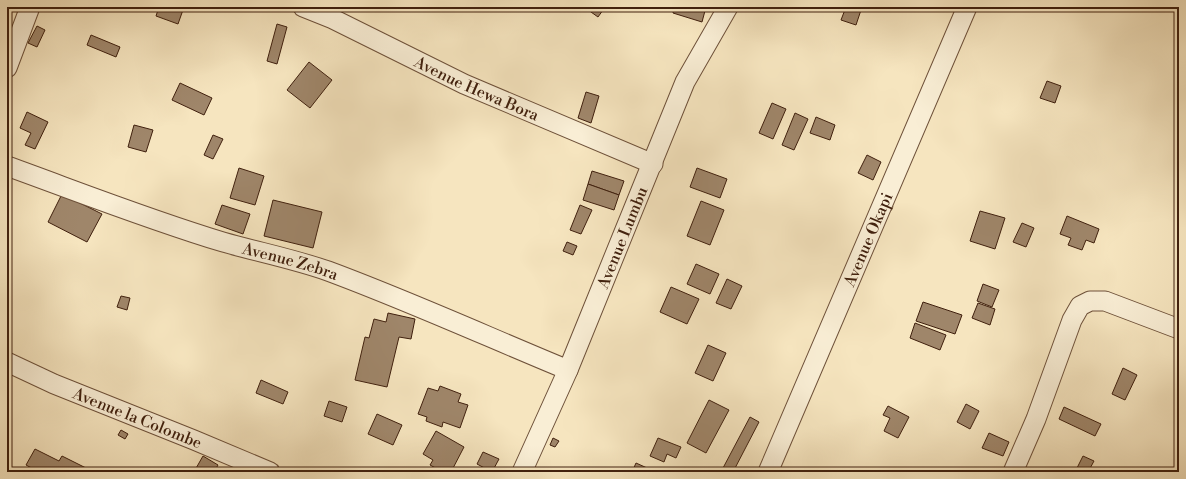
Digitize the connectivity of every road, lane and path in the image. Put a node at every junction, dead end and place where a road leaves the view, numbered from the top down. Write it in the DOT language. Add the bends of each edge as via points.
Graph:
graph roads {
  1 [pos="30,7"];
  2 [pos="303,7"];
  3 [pos="728,7"];
  4 [pos="967,7"];
  5 [pos="7,68"];
  6 [pos="653,164"];
  7 [pos="7,166"];
  8 [pos="1179,329"];
  9 [pos="7,362"];
  10 [pos="568,370"];
  11 [pos="526,471"];
  12 [pos="270,472"];
  13 [pos="768,472"];
  14 [pos="1014,472"];
  1 -- 5 [label="street"];
  2 -- 6 [label="street, Avenue Hewa Bora" via="333,19 464,84"];
  3 -- 6 [label="street, Avenue Lumbu" via="686,82"];
  4 -- 13 [label="street, Avenue Okapi"];
  6 -- 10 [label="street, Avenue Lumbu"];
  7 -- 10 [label="street, Avenue Zebra" via="148,218 326,271 388,294"];
  8 -- 14 [label="street" via="1105,301 1090,301 1080,306 1072,320"];
  9 -- 12 [label="street, Avenue la Colombe" via="54,384"];
  10 -- 11 [label="street, Avenue Lumbu"];
}
